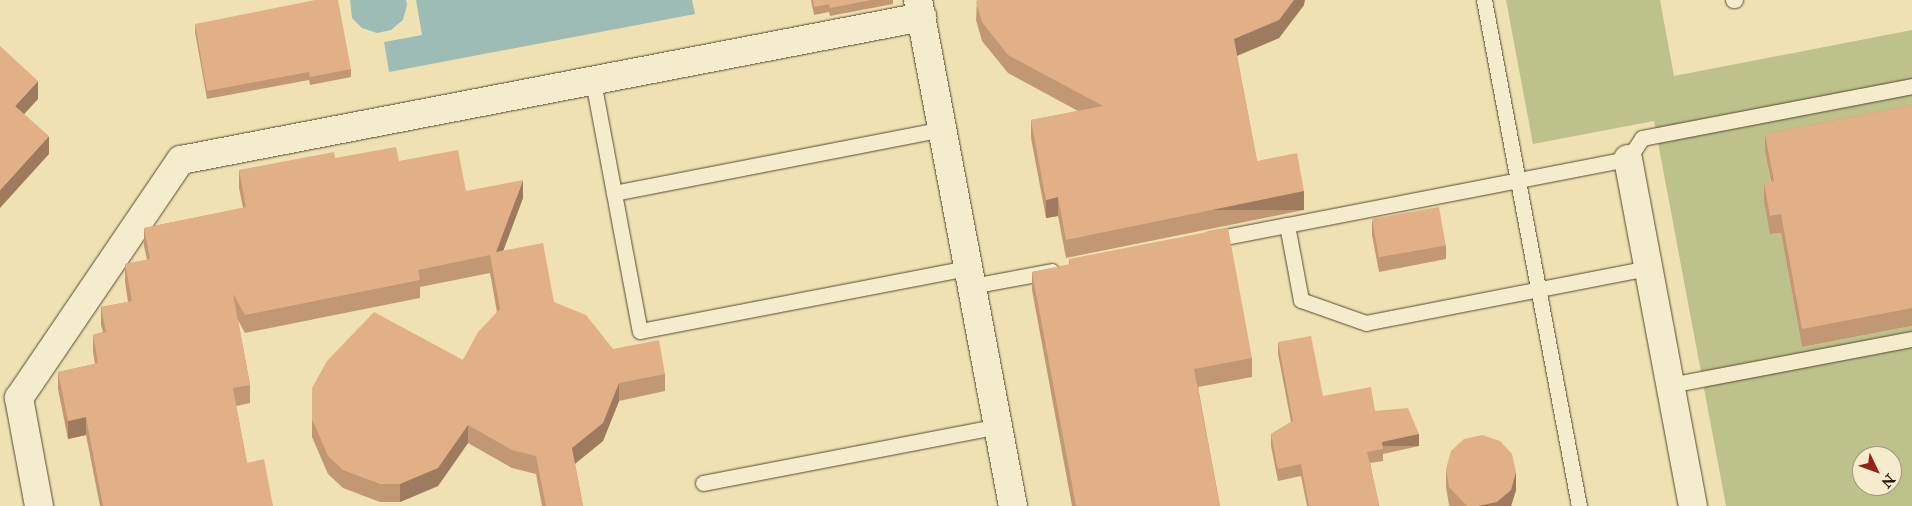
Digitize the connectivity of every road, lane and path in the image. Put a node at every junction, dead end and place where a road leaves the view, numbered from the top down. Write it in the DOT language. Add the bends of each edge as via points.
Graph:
graph roads {
  1 [pos="1484,0"];
  2 [pos="920,8"];
  3 [pos="593,81"];
  4 [pos="1912,86"];
  5 [pos="943,129"];
  6 [pos="1628,159"];
  7 [pos="1518,181"];
  8 [pos="614,193"];
  9 [pos="1287,226"];
  10 [pos="1191,244"];
  11 [pos="1067,268"];
  12 [pos="1648,268"];
  13 [pos="970,277"];
  14 [pos="1538,290"];
  15 [pos="1912,339"];
  16 [pos="1670,386"];
  17 [pos="998,426"];
  18 [pos="703,483"];
  19 [pos="39,506"];
  20 [pos="1013,506"];
  21 [pos="1579,506"];
  22 [pos="1693,506"];
  1 -- 7 [label="lane"];
  2 -- 3 [label="street"];
  2 -- 5 [label="street"];
  3 -- 8 [label="lane"];
  3 -- 19 [label="street" via="181,160 19,398"];
  4 -- 6 [label="lane" via="1642,138"];
  5 -- 8 [label="lane"];
  5 -- 13 [label="street"];
  6 -- 7 [label="lane"];
  6 -- 12 [label="street"];
  7 -- 9 [label="lane"];
  7 -- 14 [label="lane"];
  8 -- 13 [label="lane" via="640,331"];
  9 -- 10 [label="lane"];
  9 -- 14 [label="lane" via="1301,300 1366,323"];
  11 -- 13 [label="lane"];
  12 -- 14 [label="lane"];
  12 -- 16 [label="street"];
  13 -- 17 [label="street"];
  14 -- 21 [label="lane"];
  15 -- 16 [label="lane"];
  16 -- 22 [label="street"];
  17 -- 18 [label="lane"];
  17 -- 20 [label="street"];
}
